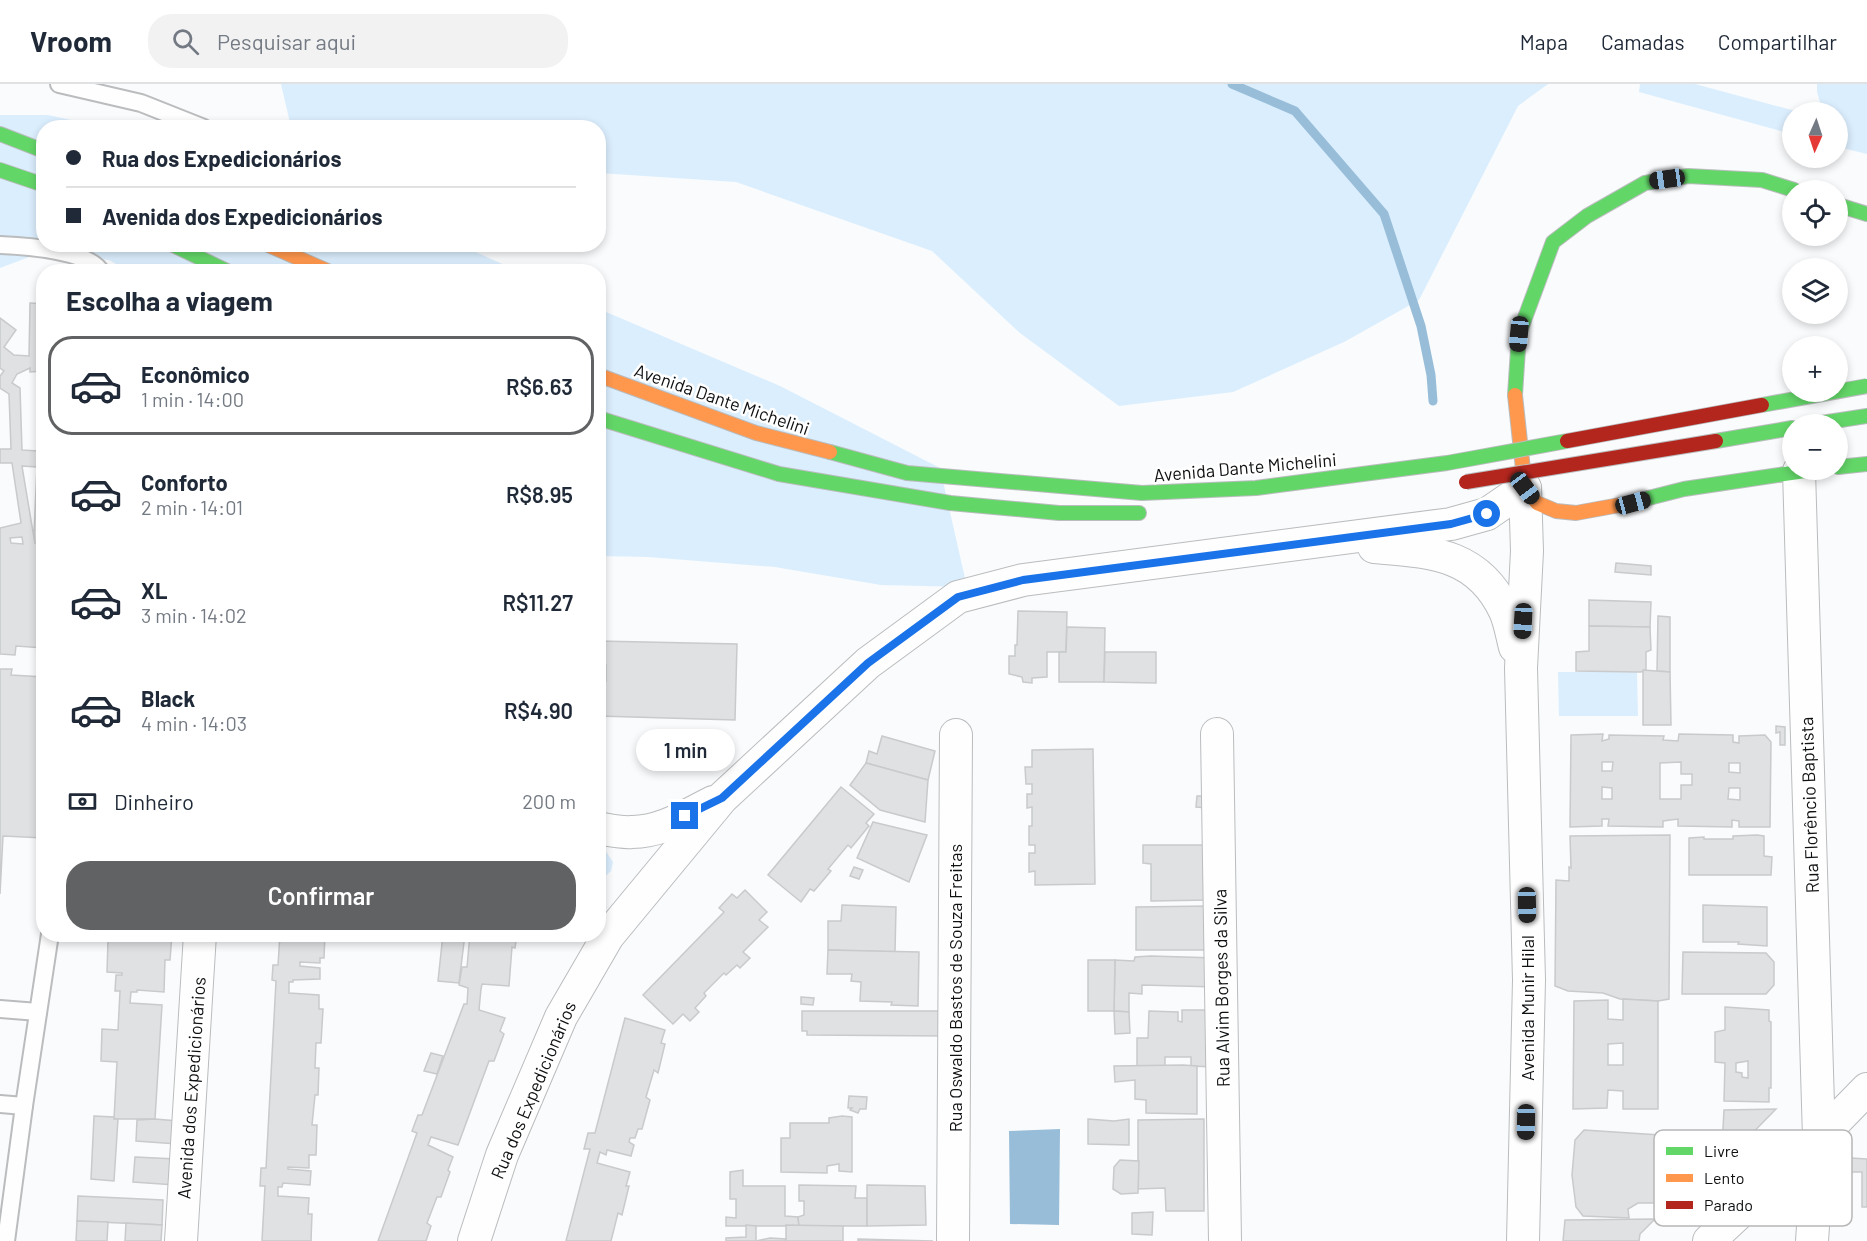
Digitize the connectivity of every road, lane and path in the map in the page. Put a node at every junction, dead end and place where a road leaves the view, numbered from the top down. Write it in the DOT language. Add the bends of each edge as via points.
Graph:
graph roads {
  1 [pos="59,84"];
  2 [pos="184,120"];
  3 [pos="0,134"];
  4 [pos="36,148"];
  5 [pos="0,170"];
  6 [pos="36,182"];
  7 [pos="1782,186"];
  8 [pos="1848,208"];
  9 [pos="1867,214"];
  10 [pos="0,245"];
  11 [pos="36,250"];
  12 [pos="56,252"];
  13 [pos="188,252"];
  14 [pos="284,252"];
  15 [pos="95,264"];
  16 [pos="213,264"];
  17 [pos="312,264"];
  18 [pos="606,378"];
  19 [pos="1867,386"];
  20 [pos="1867,416"];
  21 [pos="1848,419"];
  22 [pos="606,420"];
  23 [pos="1782,430"];
  24 [pos="1867,464"];
  25 [pos="1848,466"];
  26 [pos="1782,474"];
  27 [pos="1805,480"];
  28 [pos="1458,483"];
  29 [pos="1525,488"];
  30 [pos="1145,513"];
  31 [pos="1317,541"];
  32 [pos="1521,668"];
  33 [pos="1218,734"];
  34 [pos="956,735"];
  35 [pos="722,798"];
  36 [pos="606,829"];
  37 [pos="606,939"];
  38 [pos="49,942"];
  39 [pos="200,942"];
  40 [pos="605,942"];
  41 [pos="0,1009"];
  42 [pos="38,1012"];
  43 [pos="1867,1089"];
  44 [pos="0,1104"];
  45 [pos="24,1106"];
  46 [pos="1819,1130"];
  47 [pos="1827,1130"];
  48 [pos="1725,1226"];
  49 [pos="1813,1226"];
  50 [pos="6,1241"];
  51 [pos="181,1241"];
  52 [pos="474,1241"];
  53 [pos="953,1241"];
  54 [pos="1225,1241"];
  55 [pos="1523,1241"];
  56 [pos="1709,1241"];
  57 [pos="1812,1241"];
  1 -- 2 [label="lane" via="141,103"];
  3 -- 4 [label="main road"];
  5 -- 6 [label="main road"];
  7 -- 29 [label="main road" via="1762,180 1688,176 1645,183 1587,216 1553,242 1519,334 1514,402"];
  8 -- 9 [label="main road"];
  10 -- 11 [label="lane"];
  12 -- 15 [label="lane"];
  13 -- 16 [label="main road"];
  14 -- 17 [label="main road"];
  18 -- 19 [label="main road, Avenida Dante Michelini, bridge" via="756,433 907,473 1142,493 1256,488 1446,463"];
  20 -- 21 [label="main road"];
  22 -- 30 [label="main road" via="779,474 950,503 1059,513"];
  23 -- 28 [label="main road, bridge"];
  24 -- 25 [label="main road"];
  26 -- 29 [label="main road" via="1684,489 1576,513 1546,508"];
  27 -- 46 [label="street, Rua Florêncio Baptista"];
  29 -- 31 [label="street, Rua dos Expedicionários" via="1487,514 1451,524"];
  29 -- 32 [label="street, Avenida Munir Hilal" via="1527,551"];
  31 -- 32 [label="street, Avenida Munir Hilal" via="1421,551 1453,559 1482,576 1505,611"];
  31 -- 35 [label="street, Rua dos Expedicionários" via="1023,580 958,597 868,663"];
  32 -- 55 [label="street, Avenida Munir Hilal" via="1529,980"];
  33 -- 54 [label="street, Rua Alvim Borges da Silva"];
  34 -- 53 [label="street, Rua Oswaldo Bastos de Souza Freitas"];
  35 -- 36 [label="street" via="649,831"];
  35 -- 37 [label="street, Rua dos Expedicionários"];
  38 -- 42 [label="lane"];
  39 -- 51 [label="street, Avenida dos Expedicionários"];
  40 -- 52 [label="street, Rua dos Expedicionários" via="561,1017 502,1155"];
  41 -- 42 [label="lane"];
  42 -- 45 [label="lane"];
  43 -- 47 [label="street"];
  44 -- 45 [label="lane"];
  45 -- 50 [label="lane"];
  48 -- 56 [label="street"];
  49 -- 57 [label="street, Rua Florêncio Baptista"];
}
